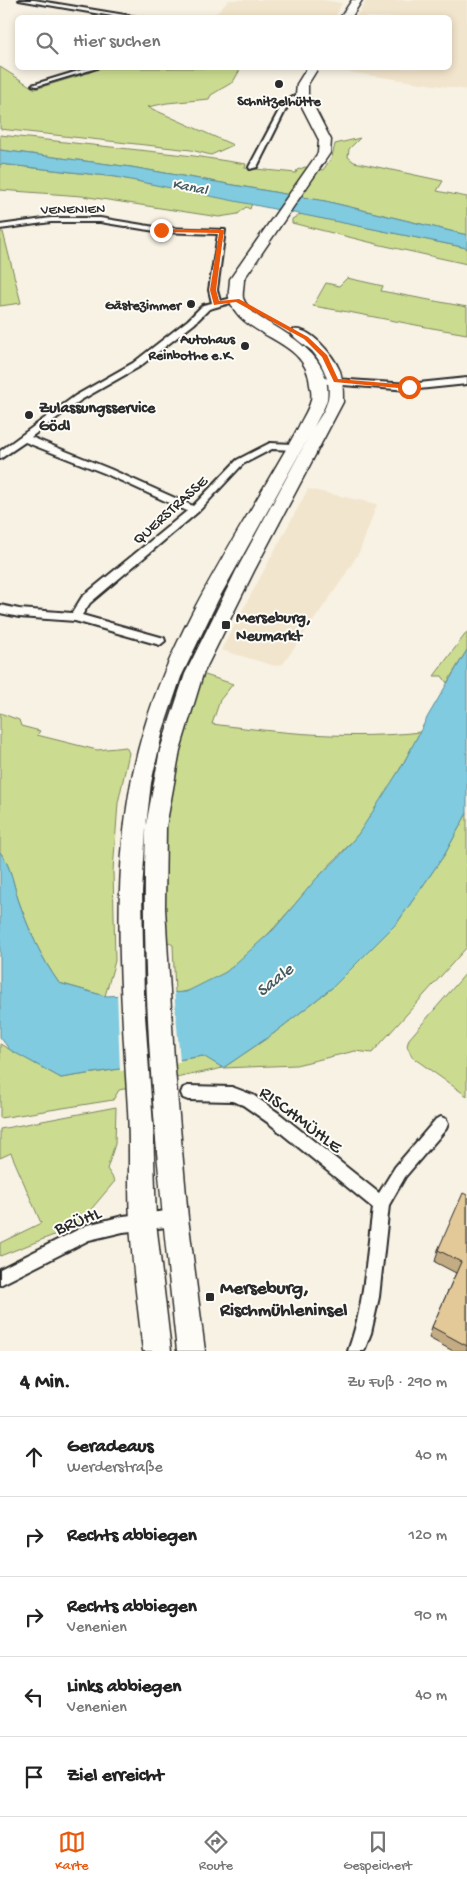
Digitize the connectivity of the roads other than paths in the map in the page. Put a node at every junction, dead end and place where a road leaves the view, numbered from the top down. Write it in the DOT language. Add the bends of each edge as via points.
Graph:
graph roads {
  1 [pos="22,0"];
  2 [pos="357,0"];
  3 [pos="120,15"];
  4 [pos="347,15"];
  5 [pos="87,70"];
  6 [pos="311,70"];
  7 [pos="35,85"];
  8 [pos="303,97"];
  9 [pos="253,167"];
  10 [pos="0,227"];
  11 [pos="237,300"];
  12 [pos="216,304"];
  13 [pos="327,381"];
  14 [pos="467,381"];
  15 [pos="24,438"];
  16 [pos="294,447"];
  17 [pos="0,456"];
  18 [pos="194,510"];
  19 [pos="0,609"];
  20 [pos="75,618"];
  21 [pos="160,641"];
  22 [pos="188,1093"];
  23 [pos="441,1124"];
  24 [pos="167,1126"];
  25 [pos="381,1205"];
  26 [pos="175,1218"];
  27 [pos="143,1221"];
  28 [pos="0,1277"];
  29 [pos="157,1351"];
  30 [pos="191,1351"];
  31 [pos="356,1351"];
  1 -- 3 [label="street"];
  2 -- 4 [label="main road"];
  5 -- 7 [label="street"];
  6 -- 8 [label="main road" via="302,84"];
  8 -- 9 [label="street" via="285,104"];
  8 -- 11 [label="main road" via="325,140 324,153 237,280 234,293"];
  10 -- 12 [label="street, VENENIEN" via="51,220 100,220 161,230 222,232 213,290"];
  11 -- 12 [label="street"];
  11 -- 13 [label="main road" via="250,319 300,348"];
  12 -- 15 [label="street" via="206,307 136,365 78,398"];
  13 -- 14 [label="street" via="409,387"];
  13 -- 16 [label="main road"];
  13 -- 24 [label="main road" via="336,392 331,412 194,674 170,750 156,827 154,898"];
  15 -- 17 [label="street"];
  15 -- 18 [label="street" via="107,470"];
  16 -- 18 [label="street, QUERSTRASSE" via="270,446 254,453 240,462"];
  16 -- 27 [label="main road" via="200,619 172,678 148,754 135,818 131,862 132,959"];
  18 -- 20 [label="street, QUERSTRASSE" via="86,600"];
  19 -- 20 [label="street"];
  20 -- 21 [label="street"];
  22 -- 25 [label="street, RISCHMÜHLE" via="232,1094 248,1100"];
  23 -- 25 [label="street" via="401,1172 384,1195"];
  24 -- 26 [label="main road"];
  25 -- 31 [label="street" via="369,1308"];
  26 -- 27 [label="street, BRÜHL"];
  26 -- 30 [label="main road"];
  27 -- 28 [label="street, BRÜHL" via="87,1233"];
  27 -- 29 [label="main road"];
}
